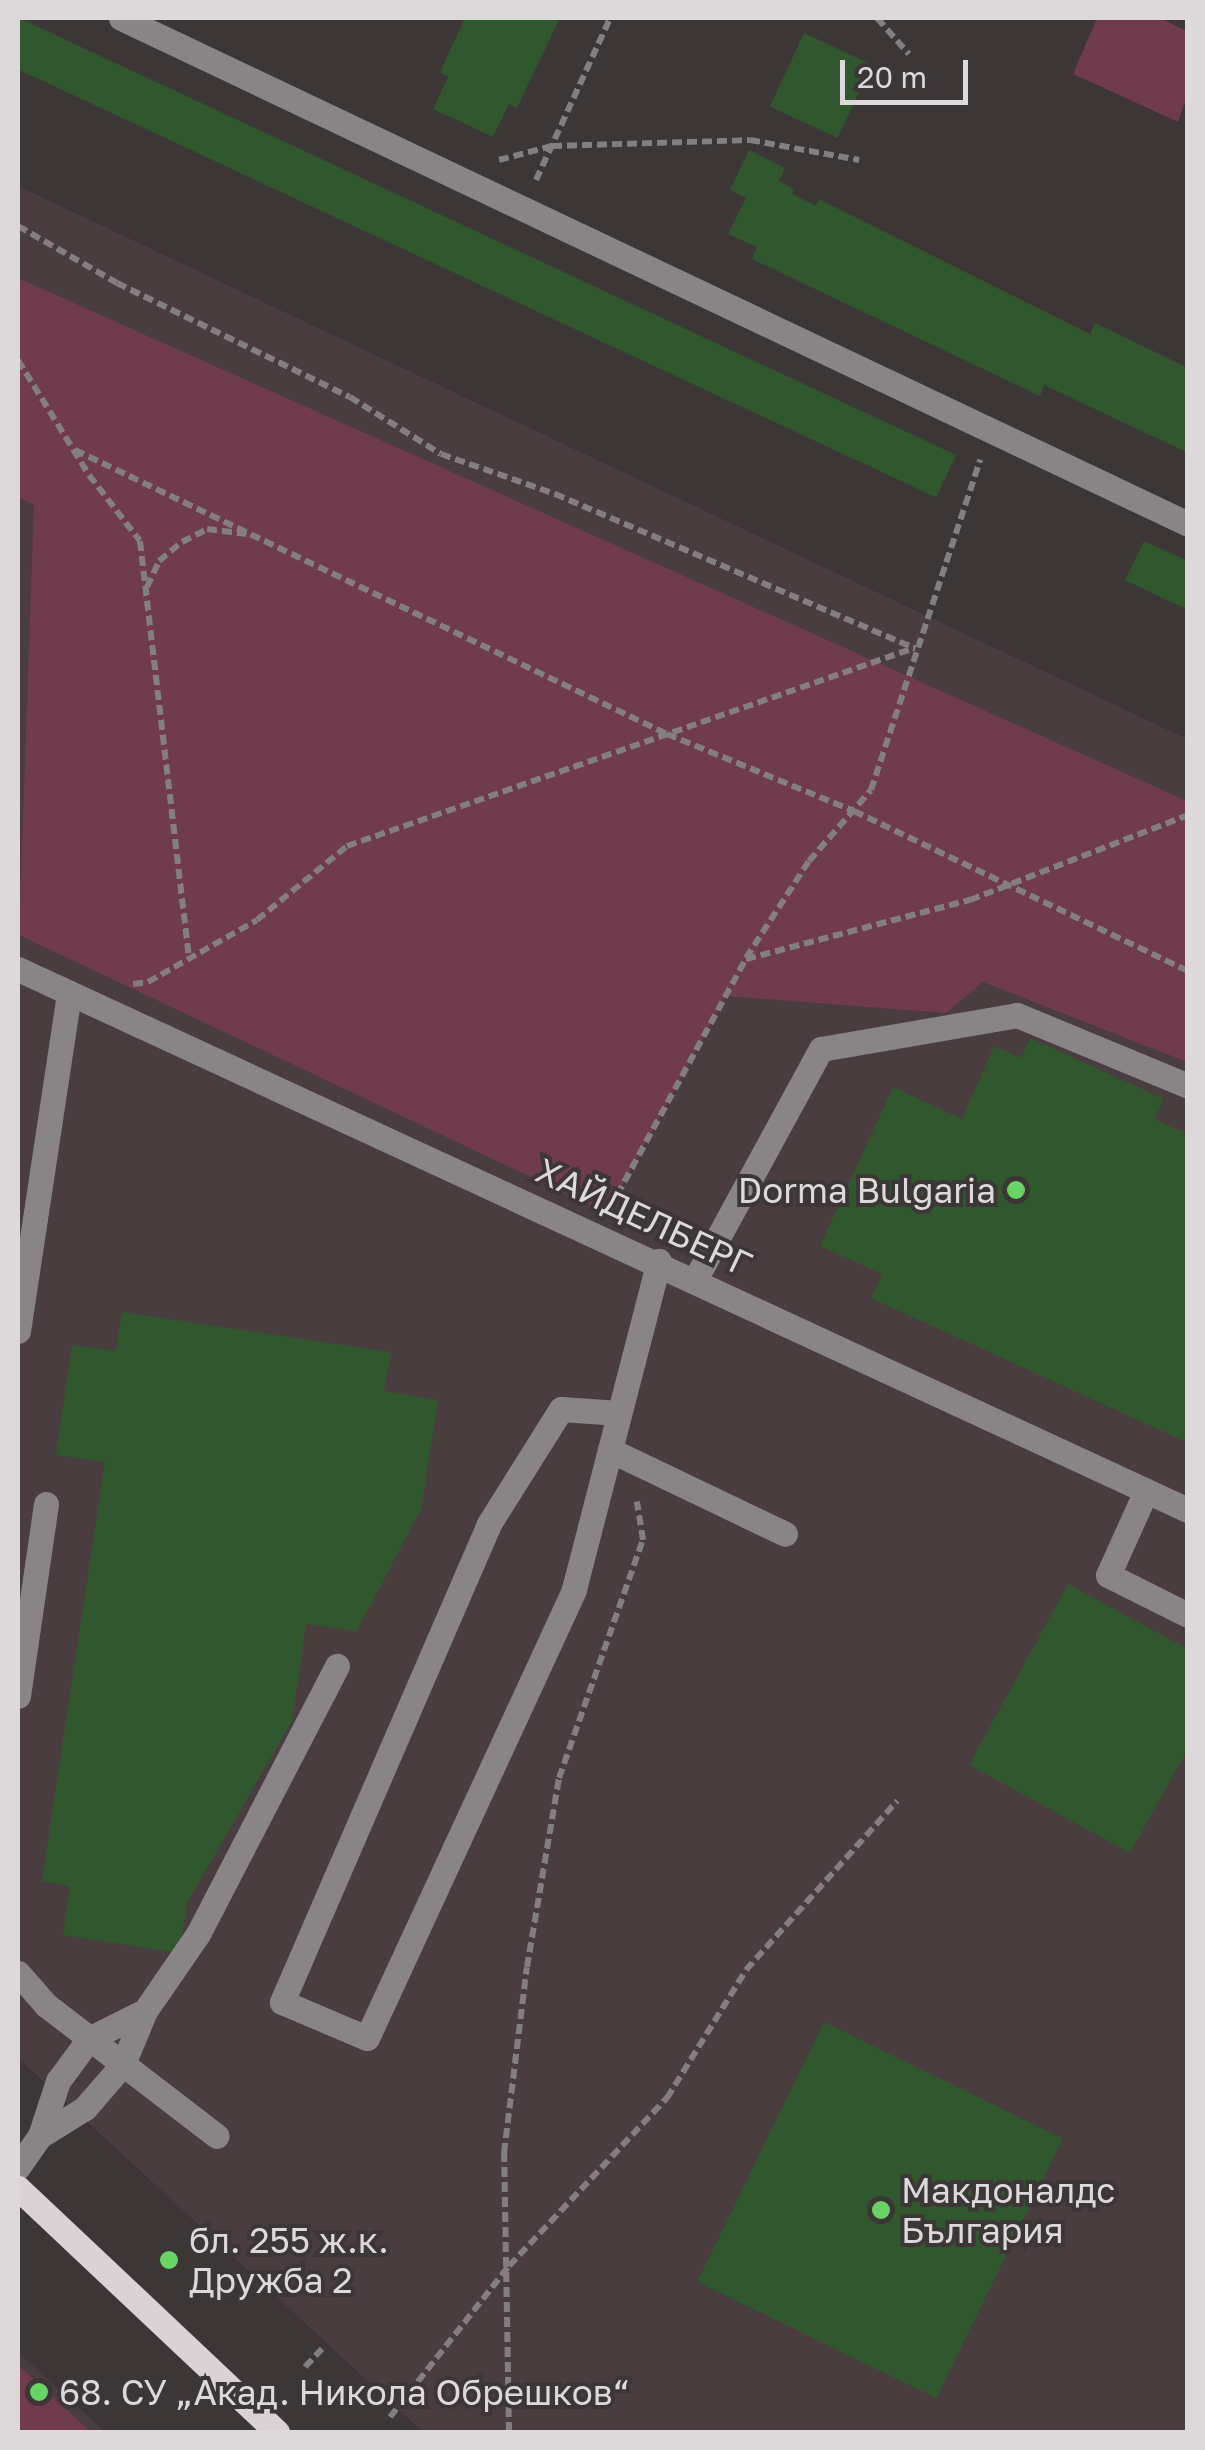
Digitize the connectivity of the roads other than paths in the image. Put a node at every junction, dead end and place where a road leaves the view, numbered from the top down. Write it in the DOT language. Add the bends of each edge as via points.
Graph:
graph roads {
  1 [pos="121,18"];
  2 [pos="1188,524"];
  3 [pos="18,969"];
  4 [pos="69,993"];
  5 [pos="1188,1086"];
  6 [pos="659,1261"];
  7 [pos="696,1278"];
  8 [pos="18,1332"];
  9 [pos="620,1413"];
  10 [pos="620,1455"];
  11 [pos="1146,1491"];
  12 [pos="46,1504"];
  13 [pos="1188,1510"];
  14 [pos="785,1534"];
  15 [pos="1188,1615"];
  16 [pos="337,1666"];
  17 [pos="18,1696"];
  18 [pos="18,1973"];
  19 [pos="145,2011"];
  20 [pos="89,2039"];
  21 [pos="122,2064"];
  22 [pos="40,2136"];
  23 [pos="217,2136"];
  24 [pos="18,2167"];
  25 [pos="18,2188"];
  26 [pos="276,2432"];
  1 -- 2 [label="street"];
  3 -- 4 [label="street, ХАЙДЕЛБЕРГ"];
  4 -- 6 [label="street, ХАЙДЕЛБЕРГ"];
  4 -- 8 [label="street"];
  5 -- 7 [label="street" via="1017,1015 821,1048"];
  6 -- 7 [label="street, ХАЙДЕЛБЕРГ"];
  6 -- 9 [label="street"];
  7 -- 11 [label="street, ХАЙДЕЛБЕРГ"];
  9 -- 10 [label="street"];
  9 -- 10 [label="street" via="561,1409 488,1524 282,2002 366,2038 574,1589"];
  10 -- 14 [label="street"];
  11 -- 13 [label="street, ХАЙДЕЛБЕРГ"];
  11 -- 15 [label="street" via="1108,1575"];
  12 -- 17 [label="street"];
  16 -- 19 [label="street" via="198,1934"];
  18 -- 20 [label="street"];
  19 -- 20 [label="street"];
  19 -- 21 [label="street"];
  20 -- 21 [label="street"];
  20 -- 22 [label="street" via="58,2081"];
  21 -- 22 [label="street" via="85,2108"];
  21 -- 23 [label="street"];
  22 -- 24 [label="street"];
  25 -- 26 [label="main road"];
}
